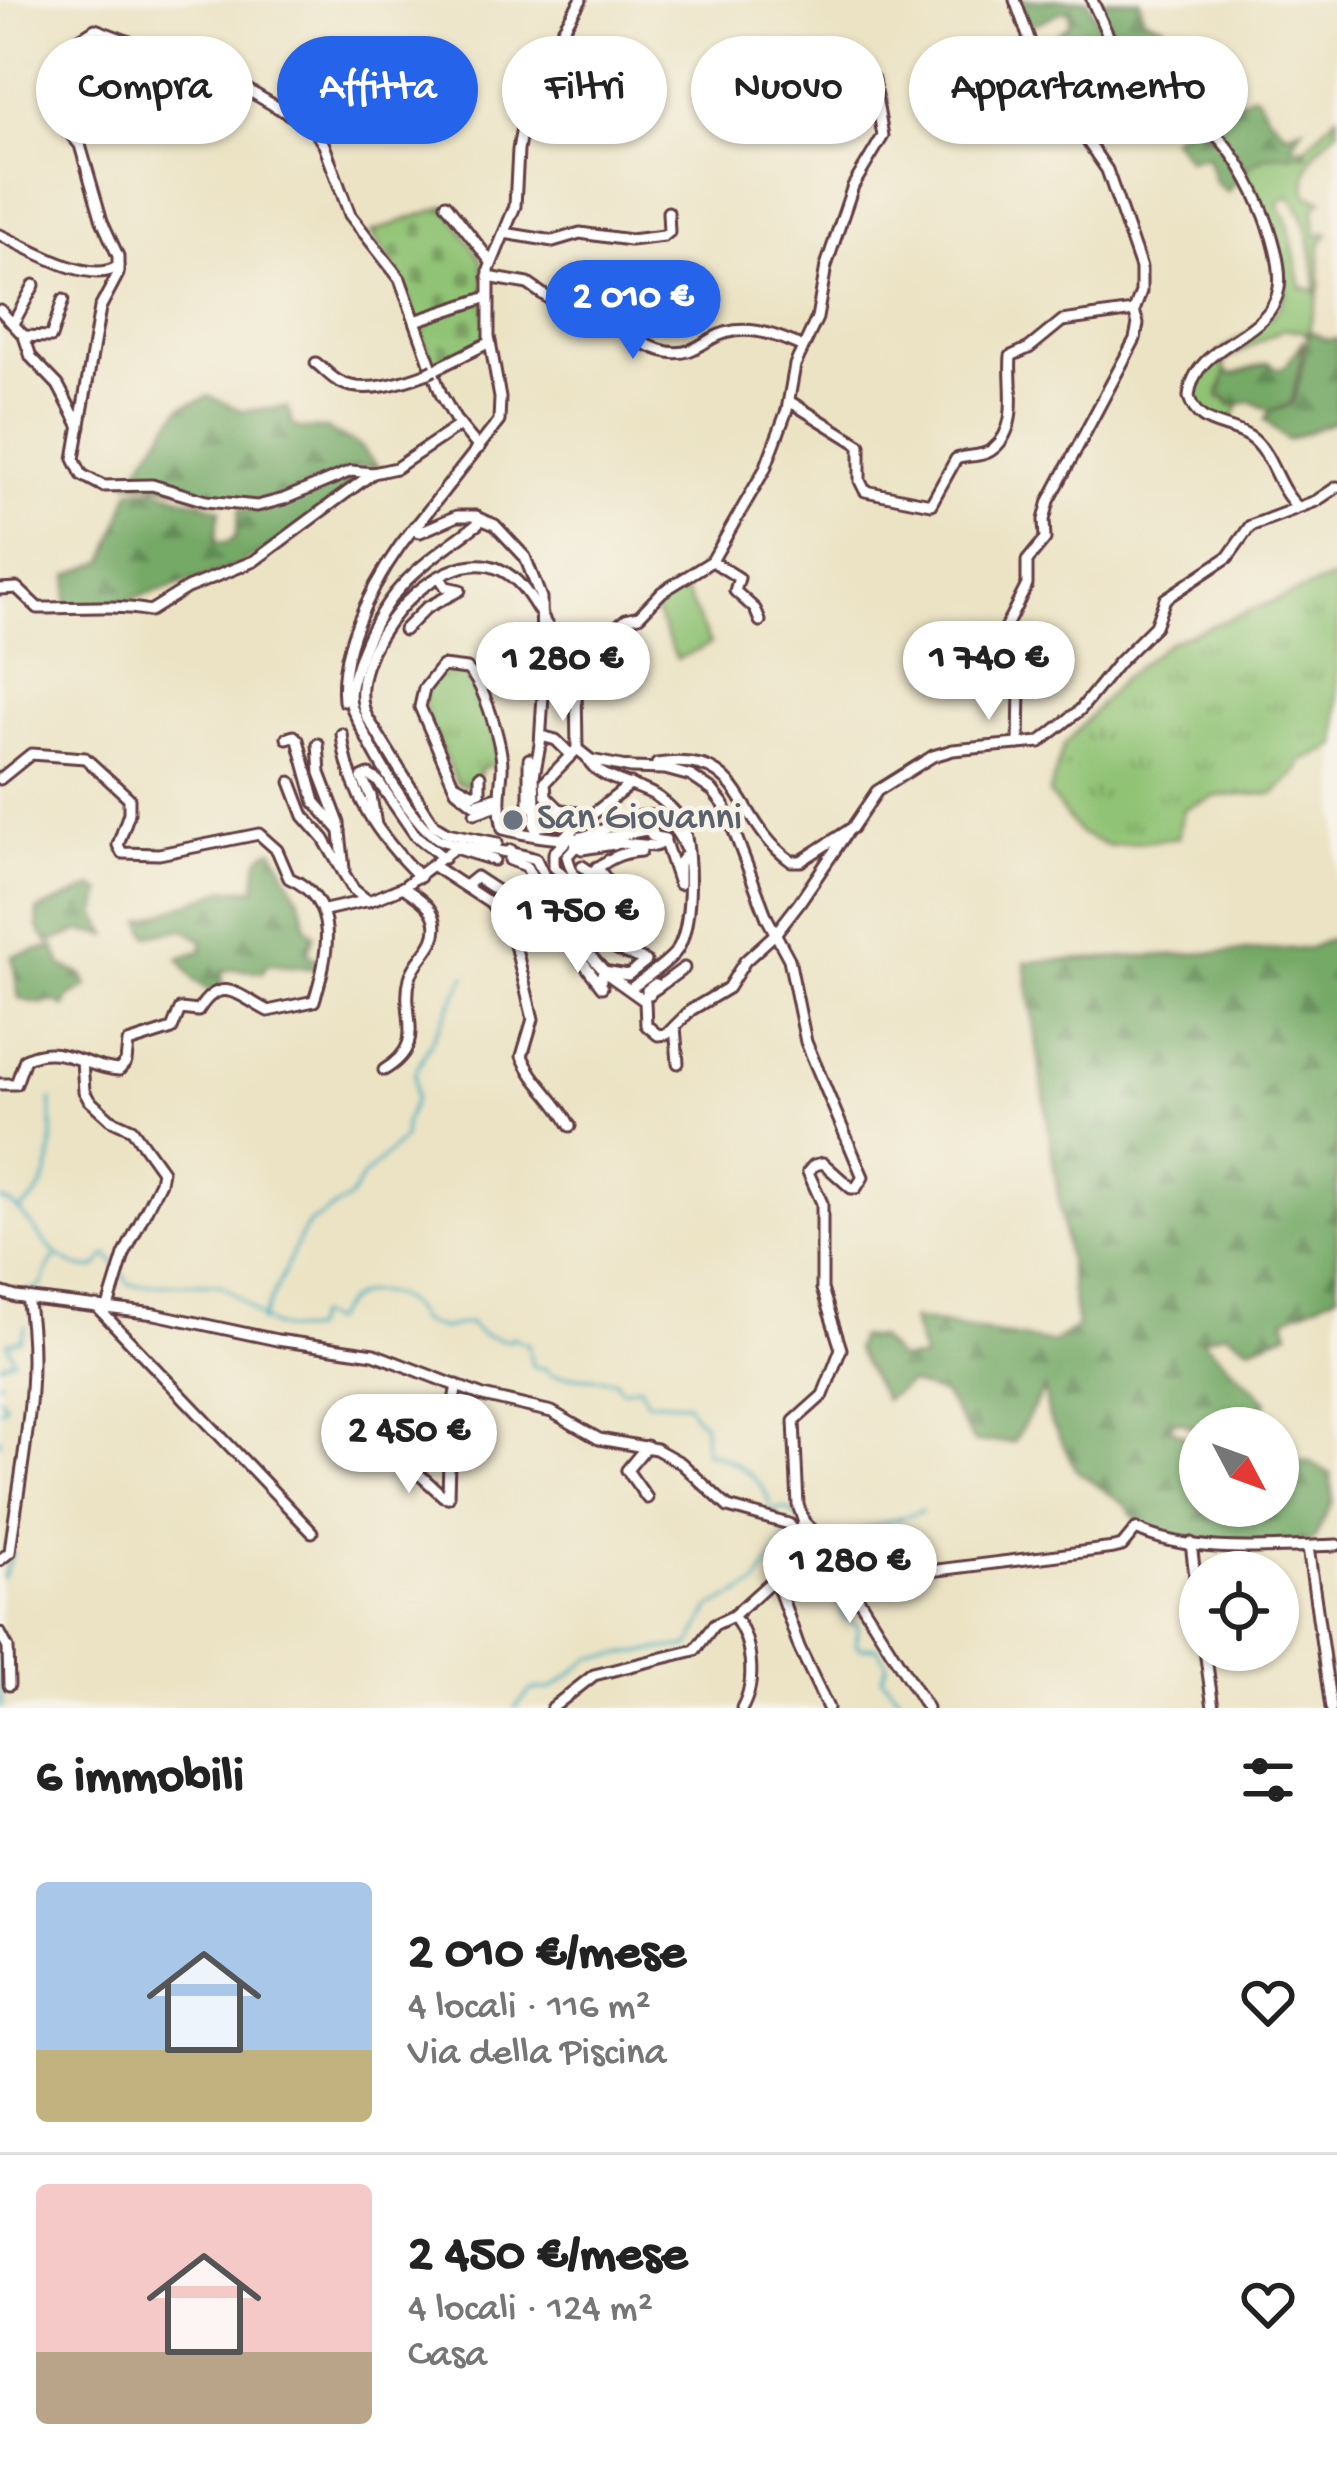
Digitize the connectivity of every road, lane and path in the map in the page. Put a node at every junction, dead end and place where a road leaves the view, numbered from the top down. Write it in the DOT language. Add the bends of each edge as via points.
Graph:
graph roads {
  1 [pos="580,0"];
  2 [pos="1015,0"];
  3 [pos="1092,0"];
  4 [pos="879,144"];
  5 [pos="446,204"];
  6 [pos="668,212"];
  7 [pos="504,232"];
  8 [pos="0,235"];
  9 [pos="491,262"];
  10 [pos="118,266"];
  11 [pos="488,277"];
  12 [pos="34,285"];
  13 [pos="488,297"];
  14 [pos="63,300"];
  15 [pos="0,310"];
  16 [pos="1134,311"];
  17 [pos="418,320"];
  18 [pos="13,324"];
  19 [pos="24,336"];
  20 [pos="490,342"];
  21 [pos="803,346"];
  22 [pos="316,363"];
  23 [pos="788,401"];
  24 [pos="460,425"];
  25 [pos="81,427"];
  26 [pos="479,448"];
  27 [pos="373,473"];
  28 [pos="1337,487"];
  29 [pos="1298,507"];
  30 [pos="478,518"];
  31 [pos="415,526"];
  32 [pos="712,562"];
  33 [pos="440,578"];
  34 [pos="0,589"];
  35 [pos="544,620"];
  36 [pos="760,621"];
  37 [pos="404,629"];
  38 [pos="569,669"];
  39 [pos="358,722"];
  40 [pos="342,734"];
  41 [pos="541,736"];
  42 [pos="287,738"];
  43 [pos="318,744"];
  44 [pos="1019,744"];
  45 [pos="569,746"];
  46 [pos="589,758"];
  47 [pos="529,759"];
  48 [pos="646,768"];
  49 [pos="480,776"];
  50 [pos="0,779"];
  51 [pos="291,782"];
  52 [pos="494,782"];
  53 [pos="627,788"];
  54 [pos="498,799"];
  55 [pos="475,803"];
  56 [pos="668,805"];
  57 [pos="559,809"];
  58 [pos="646,813"];
  59 [pos="376,824"];
  60 [pos="535,829"];
  61 [pos="340,831"];
  62 [pos="848,831"];
  63 [pos="516,833"];
  64 [pos="577,834"];
  65 [pos="605,841"];
  66 [pos="458,845"];
  67 [pos="654,846"];
  68 [pos="509,850"];
  69 [pos="685,850"];
  70 [pos="536,859"];
  71 [pos="494,860"];
  72 [pos="440,861"];
  73 [pos="456,869"];
  74 [pos="589,869"];
  75 [pos="344,874"];
  76 [pos="420,877"];
  77 [pos="466,886"];
  78 [pos="404,887"];
  79 [pos="581,888"];
  80 [pos="595,892"];
  81 [pos="368,901"];
  82 [pos="626,906"];
  83 [pos="325,910"];
  84 [pos="601,910"];
  85 [pos="517,912"];
  86 [pos="618,919"];
  87 [pos="510,924"];
  88 [pos="525,928"];
  89 [pos="775,934"];
  90 [pos="633,956"];
  91 [pos="684,968"];
  92 [pos="604,971"];
  93 [pos="630,989"];
  94 [pos="650,993"];
  95 [pos="675,1026"];
  96 [pos="82,1061"];
  97 [pos="678,1063"];
  98 [pos="384,1070"];
  99 [pos="0,1084"];
  100 [pos="570,1126"];
  101 [pos="0,1292"];
  102 [pos="24,1298"];
  103 [pos="102,1306"];
  104 [pos="457,1385"];
  105 [pos="367,1436"];
  106 [pos="647,1446"];
  107 [pos="647,1498"];
  108 [pos="804,1522"];
  109 [pos="789,1524"];
  110 [pos="312,1532"];
  111 [pos="796,1535"];
  112 [pos="823,1538"];
  113 [pos="1190,1543"];
  114 [pos="1337,1545"];
  115 [pos="1308,1546"];
  116 [pos="1191,1551"];
  117 [pos="0,1560"];
  118 [pos="775,1578"];
  119 [pos="733,1616"];
  120 [pos="0,1633"];
  121 [pos="1208,1671"];
  122 [pos="8,1685"];
  123 [pos="552,1708"];
  124 [pos="742,1708"];
  125 [pos="828,1708"];
  126 [pos="927,1708"];
  127 [pos="1213,1708"];
  128 [pos="1331,1708"];
  1 -- 7 [label="street" via="527,98 515,206"];
  2 -- 16 [label="street" via="1042,75 1107,170 1141,268"];
  3 -- 29 [label="street" via="1134,80 1218,137 1264,214 1279,268 1276,300 1207,358 1189,397 1203,419 1256,442"];
  4 -- 21 [label="street" via="854,184"];
  5 -- 9 [label="street"];
  6 -- 7 [label="street" via="665,236 626,240 592,232 551,241"];
  7 -- 9 [label="street"];
  8 -- 10 [label="street" via="57,263 103,272"];
  9 -- 11 [label="street"];
  10 -- 24 [label="street" via="80,145 46,95 70,45 94,29 231,80 314,129 350,215 400,279 435,380"];
  10 -- 25 [label="street" via="100,308"];
  11 -- 13 [label="street"];
  11 -- 21 [label="street" via="528,284 580,320 596,318 666,352 752,330"];
  12 -- 18 [label="street"];
  13 -- 17 [label="street"];
  13 -- 20 [label="street"];
  14 -- 19 [label="street" via="51,337"];
  15 -- 18 [label="street"];
  16 -- 23 [label="street" via="1062,321 1010,356 1012,403 1002,437 990,451 956,459 932,503 865,491 861,446"];
  16 -- 44 [label="street" via="1136,339 1050,499 1045,539 1027,561 1027,584 1006,626 1020,686"];
  18 -- 19 [label="street"];
  19 -- 25 [label="street"];
  20 -- 22 [label="street" via="398,384 338,381"];
  20 -- 26 [label="street" via="500,417"];
  21 -- 23 [label="street"];
  23 -- 32 [label="street" via="761,478"];
  24 -- 26 [label="street"];
  24 -- 27 [label="street" via="400,466"];
  25 -- 27 [label="street" via="75,463 106,487 152,485 254,506 354,470"];
  26 -- 31 [label="street"];
  27 -- 34 [label="street" via="251,562 152,610 38,608 17,588"];
  28 -- 29 [label="street"];
  29 -- 44 [label="street" via="1250,526 1230,555 1164,600 1155,626 1077,712 1039,743"];
  30 -- 31 [label="street" via="462,514 417,532"];
  30 -- 35 [label="street" via="496,526 529,564"];
  30 -- 39 [label="street" via="406,579 379,614 350,692"];
  31 -- 39 [label="street" via="378,576 355,634 343,694"];
  32 -- 36 [label="street" via="739,578 735,591"];
  32 -- 38 [label="street" via="639,616 578,647"];
  33 -- 35 [label="street" via="465,566 498,568"];
  33 -- 37 [label="street" via="460,590"];
  33 -- 68 [label="street" via="384,631 360,701 430,821"];
  35 -- 38 [label="street"];
  35 -- 41 [label="street"];
  38 -- 45 [label="street" via="578,698"];
  39 -- 66 [label="street" via="426,831"];
  40 -- 59 [label="street" via="348,774"];
  41 -- 45 [label="street"];
  41 -- 60 [label="street"];
  42 -- 61 [label="street" via="298,740 314,800"];
  43 -- 61 [label="street"];
  44 -- 62 [label="street" via="933,756 874,793"];
  45 -- 46 [label="street"];
  45 -- 57 [label="street" via="545,782"];
  46 -- 48 [label="street"];
  46 -- 53 [label="street"];
  47 -- 60 [label="street"];
  48 -- 62 [label="street" via="686,761 718,770 791,861"];
  48 -- 89 [label="street" via="691,776 719,799"];
  49 -- 55 [label="street"];
  50 -- 83 [label="street" via="33,754 86,758 129,798 121,853 159,854 256,833"];
  51 -- 75 [label="street" via="303,815"];
  52 -- 54 [label="street"];
  53 -- 56 [label="street" via="658,794"];
  53 -- 64 [label="street"];
  54 -- 55 [label="street"];
  54 -- 55 [label="street" via="501,756 482,687 467,669 442,666 420,707 456,790"];
  54 -- 63 [label="street" via="503,829"];
  56 -- 58 [label="street" via="648,804"];
  56 -- 69 [label="street" via="683,826"];
  57 -- 60 [label="street"];
  57 -- 64 [label="street"];
  58 -- 64 [label="street"];
  58 -- 69 [label="street" via="672,826"];
  59 -- 72 [label="street" via="362,778 369,775"];
  59 -- 76 [label="street"];
  60 -- 63 [label="street"];
  60 -- 64 [label="street"];
  60 -- 64 [label="street"];
  60 -- 70 [label="street"];
  61 -- 75 [label="street"];
  62 -- 89 [label="street"];
  63 -- 68 [label="street"];
  64 -- 65 [label="street"];
  64 -- 74 [label="street"];
  64 -- 79 [label="street" via="567,856"];
  64 -- 90 [label="street" via="554,853 554,867 608,942"];
  65 -- 67 [label="street"];
  65 -- 67 [label="street" via="646,830"];
  66 -- 68 [label="street"];
  66 -- 71 [label="street"];
  66 -- 72 [label="street"];
  67 -- 69 [label="street" via="679,884"];
  67 -- 74 [label="street"];
  68 -- 70 [label="street"];
  68 -- 92 [label="street" via="601,986"];
  69 -- 93 [label="street" via="691,910 677,951"];
  70 -- 92 [label="street"];
  72 -- 73 [label="street"];
  72 -- 76 [label="street"];
  72 -- 77 [label="street"];
  74 -- 79 [label="street"];
  74 -- 80 [label="street"];
  74 -- 82 [label="street"];
  75 -- 81 [label="street"];
  76 -- 78 [label="street"];
  77 -- 85 [label="street" via="476,878"];
  77 -- 87 [label="street"];
  78 -- 81 [label="street"];
  78 -- 98 [label="street" via="428,906 435,931 410,978 407,1049"];
  79 -- 80 [label="street"];
  80 -- 84 [label="street"];
  81 -- 83 [label="street"];
  83 -- 96 [label="street" via="325,971 314,1001 268,1011 219,990 198,1011 180,1009 172,1030 128,1043 119,1070"];
  84 -- 86 [label="street"];
  84 -- 90 [label="street" via="610,928 632,941"];
  87 -- 88 [label="street"];
  87 -- 100 [label="street" via="533,1019 522,1056"];
  89 -- 95 [label="street" via="728,988"];
  89 -- 108 [label="street" via="794,974 806,1042 862,1177 851,1188 823,1163 808,1172 822,1203 822,1289 841,1349 824,1395 794,1421"];
  90 -- 92 [label="street" via="646,961 628,975"];
  91 -- 94 [label="street"];
  92 -- 93 [label="street"];
  93 -- 94 [label="street"];
  94 -- 95 [label="street" via="649,1029 662,1035"];
  95 -- 97 [label="street"];
  96 -- 99 [label="street" via="29,1056 16,1084"];
  96 -- 103 [label="street" via="89,1100 132,1129 162,1171"];
  101 -- 102 [label="street"];
  102 -- 103 [label="street"];
  102 -- 117 [label="street" via="30,1430 10,1552"];
  103 -- 104 [label="street" via="374,1354"];
  103 -- 110 [label="street"];
  104 -- 105 [label="street" via="448,1496 373,1432"];
  104 -- 106 [label="street" via="552,1412 599,1438"];
  106 -- 107 [label="street" via="627,1470"];
  106 -- 109 [label="street" via="682,1463 728,1507"];
  108 -- 109 [label="street"];
  108 -- 111 [label="street"];
  108 -- 112 [label="street"];
  109 -- 111 [label="street"];
  111 -- 118 [label="street"];
  112 -- 113 [label="street" via="853,1541 914,1573 1114,1548 1136,1529"];
  112 -- 126 [label="street"];
  113 -- 115 [label="street"];
  113 -- 116 [label="street"];
  114 -- 115 [label="street"];
  115 -- 128 [label="street"];
  118 -- 119 [label="street"];
  118 -- 125 [label="street"];
  119 -- 123 [label="street" via="689,1654 594,1675"];
  119 -- 124 [label="street" via="747,1636"];
  120 -- 122 [label="street"];
  121 -- 127 [label="street"];
}
